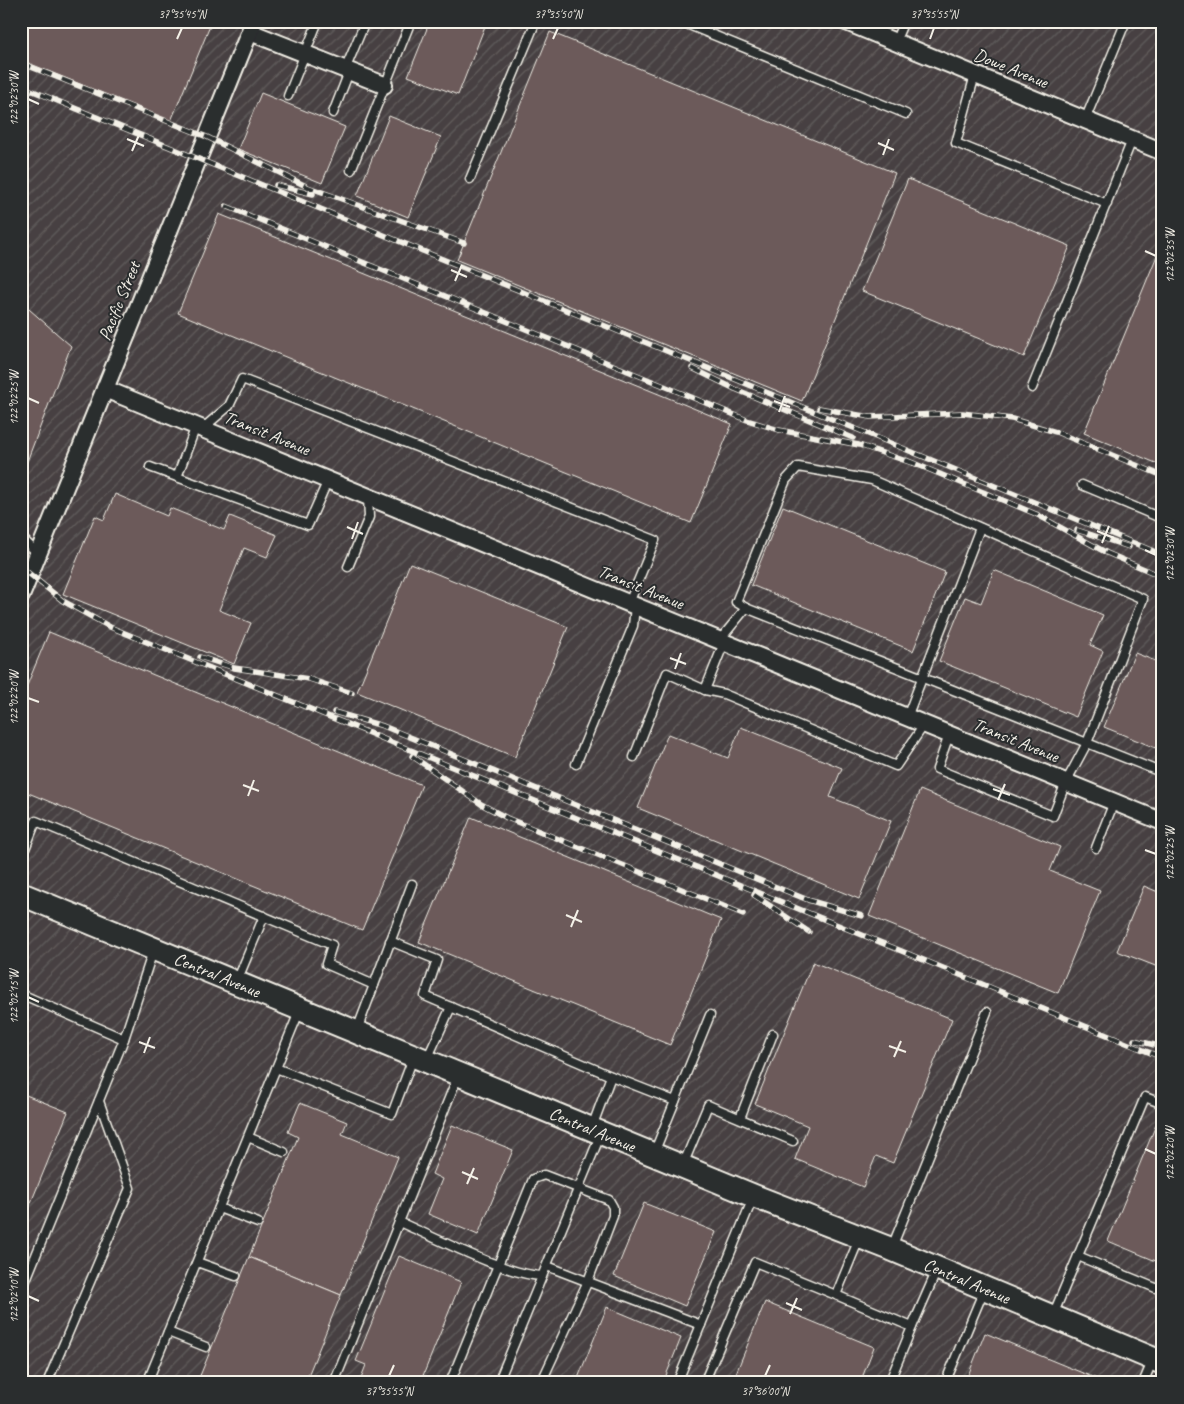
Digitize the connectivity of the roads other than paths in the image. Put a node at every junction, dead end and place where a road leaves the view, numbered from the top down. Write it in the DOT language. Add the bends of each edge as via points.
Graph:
graph roads {
  1 [pos="318,21"];
  2 [pos="411,21"];
  3 [pos="536,21"];
  4 [pos="679,21"];
  5 [pos="844,21"];
  6 [pos="904,21"];
  7 [pos="1126,21"];
  8 [pos="252,26"];
  9 [pos="363,27"];
  10 [pos="895,42"];
  11 [pos="305,54"];
  12 [pos="347,71"];
  13 [pos="976,75"];
  14 [pos="384,85"];
  15 [pos="288,96"];
  16 [pos="333,113"];
  17 [pos="906,114"];
  18 [pos="1085,120"];
  19 [pos="1132,140"];
  20 [pos="1163,152"];
  21 [pos="351,170"];
  22 [pos="470,179"];
  23 [pos="1107,204"];
  24 [pos="1032,388"];
  25 [pos="105,389"];
  26 [pos="199,427"];
  27 [pos="150,467"];
  28 [pos="177,478"];
  29 [pos="328,480"];
  30 [pos="1082,485"];
  31 [pos="368,497"];
  32 [pos="1163,519"];
  33 [pos="980,528"];
  34 [pos="21,537"];
  35 [pos="38,554"];
  36 [pos="348,567"];
  37 [pos="21,596"];
  38 [pos="632,605"];
  39 [pos="746,608"];
  40 [pos="722,642"];
  41 [pos="920,677"];
  42 [pos="705,690"];
  43 [pos="906,717"];
  44 [pos="924,725"];
  45 [pos="949,735"];
  46 [pos="1087,743"];
  47 [pos="634,757"];
  48 [pos="576,764"];
  49 [pos="1163,774"];
  50 [pos="1066,782"];
  51 [pos="1114,802"];
  52 [pos="1163,822"];
  53 [pos="1096,848"];
  54 [pos="21,859"];
  55 [pos="412,884"];
  56 [pos="21,894"];
  57 [pos="264,916"];
  58 [pos="390,942"];
  59 [pos="154,949"];
  60 [pos="236,983"];
  61 [pos="374,985"];
  62 [pos="21,994"];
  63 [pos="451,1007"];
  64 [pos="300,1009"];
  65 [pos="986,1012"];
  66 [pos="710,1016"];
  67 [pos="356,1032"];
  68 [pos="773,1034"];
  69 [pos="124,1039"];
  70 [pos="420,1059"];
  71 [pos="276,1068"];
  72 [pos="459,1074"];
  73 [pos="611,1076"];
  74 [pos="99,1101"];
  75 [pos="675,1101"];
  76 [pos="1163,1104"];
  77 [pos="740,1118"];
  78 [pos="596,1132"];
  79 [pos="248,1137"];
  80 [pos="794,1141"];
  81 [pos="284,1152"];
  82 [pos="653,1154"];
  83 [pos="682,1166"];
  84 [pos="580,1187"];
  85 [pos="754,1196"];
  86 [pos="219,1208"];
  87 [pos="399,1222"];
  88 [pos="258,1224"];
  89 [pos="859,1237"];
  90 [pos="891,1249"];
  91 [pos="1078,1256"];
  92 [pos="197,1262"];
  93 [pos="498,1265"];
  94 [pos="548,1266"];
  95 [pos="938,1268"];
  96 [pos="236,1276"];
  97 [pos="542,1276"];
  98 [pos="588,1281"];
  99 [pos="984,1288"];
  100 [pos="21,1292"];
  101 [pos="1163,1292"];
  102 [pos="836,1295"];
  103 [pos="1053,1317"];
  104 [pos="701,1325"];
  105 [pos="912,1327"];
  106 [pos="168,1332"];
  107 [pos="206,1347"];
  108 [pos="1158,1361"];
  109 [pos="47,1383"];
  110 [pos="148,1383"];
  111 [pos="334,1383"];
  112 [pos="450,1383"];
  113 [pos="498,1383"];
  114 [pos="541,1383"];
  115 [pos="678,1383"];
  116 [pos="704,1383"];
  117 [pos="889,1383"];
  118 [pos="945,1383"];
  119 [pos="1143,1383"];
  1 -- 11 [label="lane"];
  2 -- 14 [label="lane"];
  3 -- 22 [label="lane"];
  4 -- 17 [label="lane"];
  5 -- 10 [label="street, Dowe Avenue"];
  6 -- 10 [label="lane"];
  7 -- 18 [label="lane"];
  8 -- 11 [label="street"];
  8 -- 25 [label="street, Pacific Street"];
  9 -- 12 [label="lane"];
  10 -- 13 [label="street, Dowe Avenue"];
  11 -- 12 [label="street"];
  11 -- 15 [label="lane"];
  12 -- 14 [label="street"];
  12 -- 16 [label="lane"];
  13 -- 18 [label="street, Dowe Avenue"];
  13 -- 23 [label="lane" via="956,144"];
  14 -- 21 [label="lane"];
  18 -- 19 [label="street, Dowe Avenue"];
  19 -- 20 [label="street, Dowe Avenue"];
  19 -- 23 [label="lane"];
  23 -- 24 [label="lane"];
  25 -- 26 [label="street, Transit Avenue"];
  25 -- 35 [label="street, Pacific Street"];
  26 -- 28 [label="lane"];
  26 -- 29 [label="street, Transit Avenue"];
  26 -- 38 [label="lane" via="229,406 242,379 655,540"];
  27 -- 28 [label="lane"];
  28 -- 29 [label="lane" via="308,526"];
  29 -- 31 [label="street, Transit Avenue"];
  30 -- 32 [label="lane"];
  31 -- 36 [label="lane" via="369,517"];
  31 -- 38 [label="street, Transit Avenue"];
  33 -- 39 [label="lane" via="872,480 798,468 786,480 736,602"];
  33 -- 41 [label="lane"];
  33 -- 46 [label="lane" via="1143,599"];
  34 -- 35 [label="lane"];
  35 -- 37 [label="street, Pacific Street"];
  38 -- 40 [label="street, Transit Avenue"];
  38 -- 48 [label="lane" via="633,626"];
  39 -- 40 [label="lane"];
  39 -- 41 [label="lane"];
  40 -- 42 [label="lane"];
  40 -- 43 [label="street, Transit Avenue"];
  41 -- 43 [label="lane"];
  41 -- 46 [label="lane"];
  42 -- 44 [label="lane" via="724,694 896,766"];
  42 -- 47 [label="lane" via="667,674"];
  43 -- 44 [label="street, Transit Avenue"];
  44 -- 45 [label="street, Transit Avenue"];
  45 -- 50 [label="street, Transit Avenue"];
  45 -- 50 [label="lane" via="938,769 1035,809 1053,816"];
  46 -- 49 [label="lane"];
  46 -- 50 [label="lane"];
  50 -- 51 [label="street, Transit Avenue"];
  51 -- 52 [label="street, Transit Avenue"];
  51 -- 53 [label="lane"];
  54 -- 57 [label="lane" via="36,821"];
  55 -- 58 [label="lane"];
  56 -- 59 [label="street, Central Avenue"];
  57 -- 60 [label="lane"];
  57 -- 61 [label="lane" via="332,945 326,964"];
  58 -- 61 [label="lane"];
  58 -- 63 [label="lane" via="437,960 425,996"];
  59 -- 60 [label="street, Central Avenue"];
  59 -- 69 [label="lane"];
  60 -- 64 [label="street, Central Avenue"];
  61 -- 67 [label="lane"];
  62 -- 69 [label="lane"];
  63 -- 70 [label="lane"];
  63 -- 73 [label="lane"];
  64 -- 67 [label="street, Central Avenue"];
  64 -- 71 [label="lane"];
  65 -- 90 [label="lane"];
  66 -- 75 [label="lane"];
  67 -- 70 [label="street, Central Avenue"];
  68 -- 77 [label="lane"];
  69 -- 74 [label="lane"];
  70 -- 71 [label="lane" via="392,1114"];
  70 -- 72 [label="street, Central Avenue"];
  71 -- 79 [label="lane"];
  72 -- 78 [label="street, Central Avenue"];
  72 -- 87 [label="lane"];
  73 -- 75 [label="lane"];
  73 -- 78 [label="lane"];
  74 -- 100 [label="lane"];
  74 -- 109 [label="lane" via="130,1188"];
  75 -- 82 [label="lane"];
  76 -- 91 [label="lane" via="1145,1097"];
  77 -- 80 [label="lane"];
  77 -- 83 [label="lane" via="708,1105"];
  78 -- 82 [label="street, Central Avenue"];
  78 -- 84 [label="lane"];
  79 -- 81 [label="lane"];
  79 -- 86 [label="lane"];
  82 -- 83 [label="street, Central Avenue"];
  83 -- 85 [label="street, Central Avenue"];
  84 -- 93 [label="lane" via="544,1175 533,1179"];
  84 -- 94 [label="lane"];
  84 -- 98 [label="lane" via="609,1200 613,1207 613,1216"];
  85 -- 89 [label="street, Central Avenue"];
  85 -- 104 [label="lane"];
  86 -- 88 [label="lane"];
  86 -- 92 [label="lane"];
  87 -- 93 [label="lane"];
  87 -- 111 [label="lane"];
  89 -- 90 [label="street, Central Avenue"];
  89 -- 102 [label="lane"];
  90 -- 95 [label="street, Central Avenue"];
  91 -- 101 [label="lane"];
  91 -- 103 [label="lane"];
  92 -- 96 [label="lane"];
  92 -- 106 [label="lane"];
  93 -- 97 [label="lane" via="530,1276"];
  93 -- 112 [label="lane"];
  94 -- 97 [label="lane"];
  94 -- 98 [label="lane"];
  95 -- 99 [label="street, Central Avenue"];
  95 -- 105 [label="lane"];
  97 -- 113 [label="lane"];
  98 -- 104 [label="lane"];
  98 -- 114 [label="lane"];
  99 -- 103 [label="street, Central Avenue"];
  99 -- 118 [label="lane"];
  102 -- 105 [label="lane"];
  102 -- 116 [label="lane" via="755,1262"];
  103 -- 108 [label="street, Central Avenue"];
  104 -- 115 [label="lane"];
  105 -- 117 [label="lane"];
  106 -- 107 [label="lane"];
  106 -- 110 [label="lane"];
  108 -- 119 [label="lane"];
}
